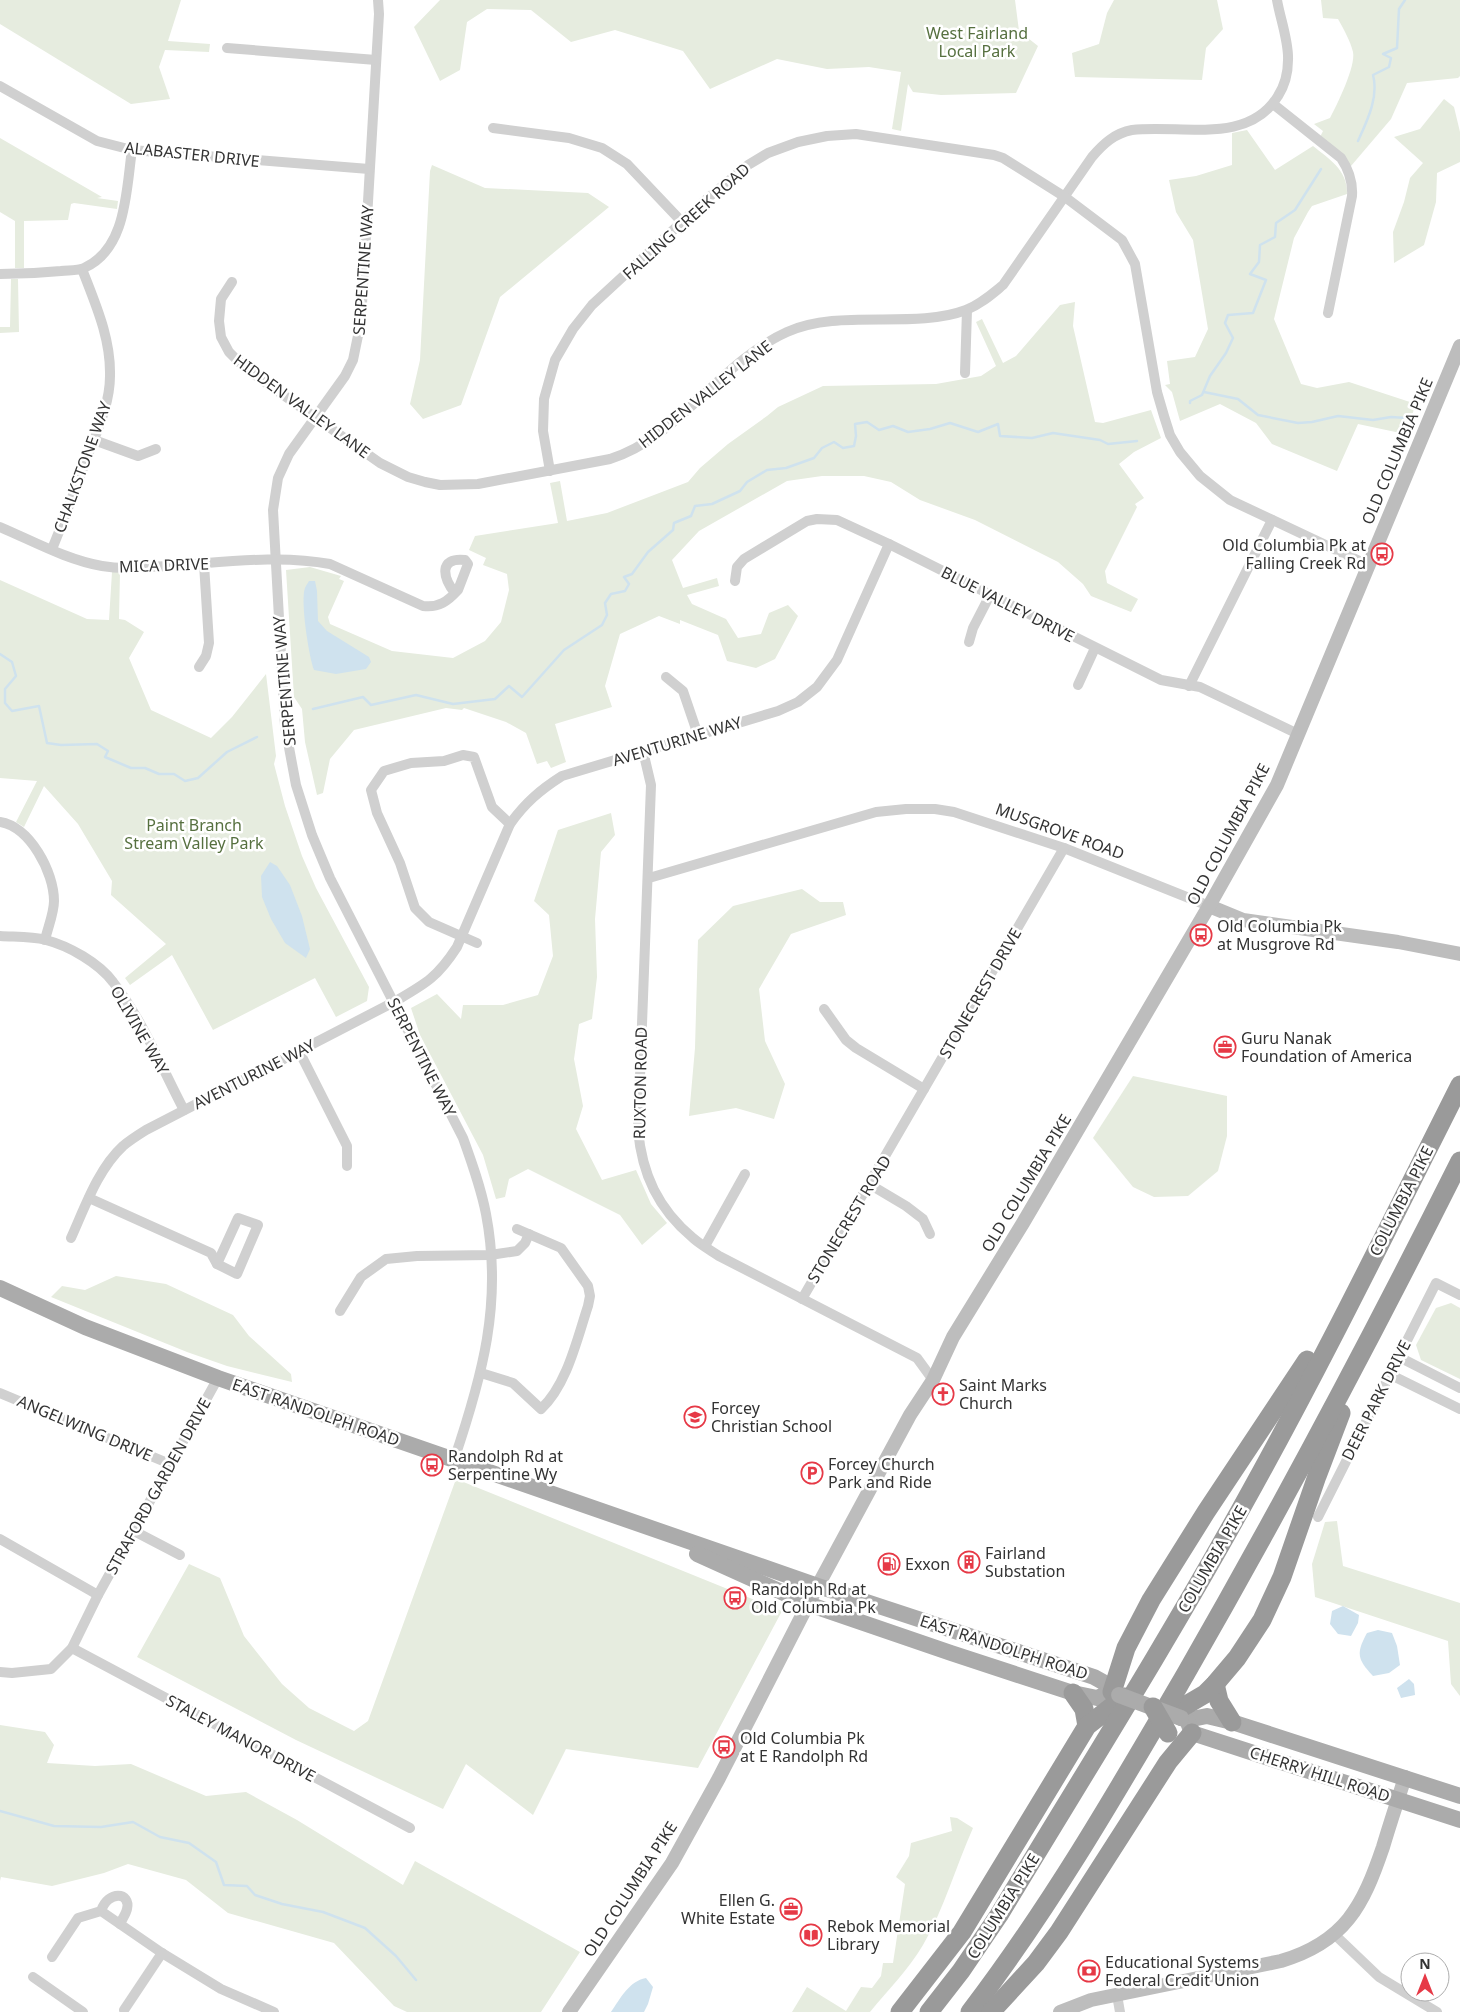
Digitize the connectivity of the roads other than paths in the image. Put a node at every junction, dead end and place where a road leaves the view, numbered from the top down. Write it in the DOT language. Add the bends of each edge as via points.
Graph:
graph roads {
  1 [pos="378,0"];
  2 [pos="1277,0"];
  3 [pos="227,48"];
  4 [pos="376,60"];
  5 [pos="0,86"];
  6 [pos="1273,104"];
  7 [pos="493,128"];
  8 [pos="132,150"];
  9 [pos="369,169"];
  10 [pos="1065,197"];
  11 [pos="682,222"];
  12 [pos="82,269"];
  13 [pos="0,274"];
  14 [pos="232,282"];
  15 [pos="967,310"];
  16 [pos="1328,313"];
  17 [pos="1460,346"];
  18 [pos="965,373"];
  19 [pos="315,417"];
  20 [pos="94,440"];
  21 [pos="156,449"];
  22 [pos="550,471"];
  23 [pos="1272,520"];
  24 [pos="0,527"];
  25 [pos="890,544"];
  26 [pos="52,549"];
  27 [pos="275,560"];
  28 [pos="204,564"];
  29 [pos="1368,565"];
  30 [pos="735,581"];
  31 [pos="455,593"];
  32 [pos="990,595"];
  33 [pos="969,642"];
  34 [pos="1095,648"];
  35 [pos="198,667"];
  36 [pos="666,677"];
  37 [pos="1078,685"];
  38 [pos="1189,686"];
  39 [pos="1298,734"];
  40 [pos="698,735"];
  41 [pos="643,751"];
  42 [pos="0,822"];
  43 [pos="510,824"];
  44 [pos="1064,848"];
  45 [pos="649,878"];
  46 [pos="1210,906"];
  47 [pos="462,935"];
  48 [pos="0,936"];
  49 [pos="45,940"];
  50 [pos="477,943"];
  51 [pos="1460,954"];
  52 [pos="394,1002"];
  53 [pos="824,1009"];
  54 [pos="299,1051"];
  55 [pos="1460,1086"];
  56 [pos="924,1088"];
  57 [pos="184,1110"];
  58 [pos="896,1139"];
  59 [pos="1460,1161"];
  60 [pos="347,1166"];
  61 [pos="745,1174"];
  62 [pos="869,1184"];
  63 [pos="89,1198"];
  64 [pos="516,1229"];
  65 [pos="529,1234"];
  66 [pos="930,1234"];
  67 [pos="71,1238"];
  68 [pos="705,1246"];
  69 [pos="490,1254"];
  70 [pos="1370,1263"];
  71 [pos="217,1264"];
  72 [pos="0,1288"];
  73 [pos="1460,1295"];
  74 [pos="802,1299"];
  75 [pos="340,1311"];
  76 [pos="1371,1338"];
  77 [pos="1399,1357"];
  78 [pos="481,1373"];
  79 [pos="1389,1374"];
  80 [pos="218,1378"];
  81 [pos="933,1380"];
  82 [pos="1460,1388"];
  83 [pos="0,1393"];
  84 [pos="1460,1408"];
  85 [pos="454,1460"];
  86 [pos="170,1464"];
  87 [pos="1318,1517"];
  88 [pos="637,1524"];
  89 [pos="134,1531"];
  90 [pos="0,1539"];
  91 [pos="180,1555"];
  92 [pos="818,1586"];
  93 [pos="98,1595"];
  94 [pos="808,1604"];
  95 [pos="72,1648"];
  96 [pos="0,1672"];
  97 [pos="1215,1684"];
  98 [pos="1073,1693"];
  99 [pos="1118,1697"];
  100 [pos="1153,1708"];
  101 [pos="1182,1720"];
  102 [pos="1232,1722"];
  103 [pos="1087,1726"];
  104 [pos="1406,1777"];
  105 [pos="1460,1796"];
  106 [pos="1398,1800"];
  107 [pos="1460,1820"];
  108 [pos="410,1828"];
  109 [pos="101,1911"];
  110 [pos="120,1924"];
  111 [pos="1334,1934"];
  112 [pos="162,1953"];
  113 [pos="52,1957"];
  114 [pos="33,1977"];
  115 [pos="1117,1995"];
  116 [pos="124,2010"];
  117 [pos="82,2012"];
  118 [pos="274,2012"];
  119 [pos="569,2012"];
  120 [pos="900,2012"];
  121 [pos="929,2012"];
  122 [pos="970,2012"];
  123 [pos="991,2012"];
  124 [pos="1060,2012"];
  125 [pos="1120,2012"];
  126 [pos="1437,2012"];
  1 -- 4 [label="street, SERPENTINE WAY"];
  2 -- 6 [label="street, HIDDEN VALLEY LANE" via="1289,58 1284,88"];
  3 -- 4 [label="street"];
  4 -- 9 [label="street, SERPENTINE WAY"];
  5 -- 8 [label="street, ALABASTER DRIVE" via="97,140"];
  6 -- 10 [label="street, HIDDEN VALLEY LANE" via="1260,117 1239,126 1131,130 1112,138 1092,157"];
  6 -- 16 [label="street" via="1341,158 1351,178 1352,196"];
  7 -- 11 [label="street" via="569,138 602,148 627,164"];
  8 -- 9 [label="street, ALABASTER DRIVE"];
  8 -- 12 [label="street" via="117,234 108,250"];
  9 -- 19 [label="street, SERPENTINE WAY" via="358,345 345,376"];
  10 -- 11 [label="street, FALLING CREEK ROAD" via="1004,158 856,134 798,142 768,153 748,164"];
  10 -- 15 [label="street, HIDDEN VALLEY LANE" via="1004,285"];
  10 -- 23 [label="street, FALLING CREEK ROAD" via="1122,240 1135,264 1157,392 1170,435 1180,452 1200,476 1230,500"];
  11 -- 22 [label="street, FALLING CREEK ROAD" via="592,305 555,360 544,399 543,431"];
  12 -- 13 [label="street"];
  12 -- 20 [label="street, CHALKSTONE WAY" via="102,321 110,376 108,399"];
  14 -- 19 [label="street, HIDDEN VALLEY LANE" via="222,299 219,321 229,352 245,368"];
  15 -- 18 [label="street"];
  15 -- 22 [label="street, HIDDEN VALLEY LANE" via="945,316 817,323 787,332 758,347 661,430 628,453"];
  17 -- 29 [label="main road, OLD COLUMBIA PIKE"];
  19 -- 22 [label="street, HIDDEN VALLEY LANE" via="380,463 408,477 440,486 478,484"];
  19 -- 27 [label="street, SERPENTINE WAY" via="289,454 278,478 273,510"];
  20 -- 21 [label="street" via="138,456"];
  20 -- 26 [label="street, CHALKSTONE WAY"];
  23 -- 29 [label="street, FALLING CREEK ROAD"];
  23 -- 38 [label="street"];
  24 -- 26 [label="street, MICA DRIVE"];
  25 -- 30 [label="street, BLUE VALLEY DRIVE" via="837,520 807,521 744,559 737,567"];
  25 -- 32 [label="street, BLUE VALLEY DRIVE"];
  25 -- 40 [label="street, AVENTURINE WAY" via="837,660 817,687 798,702 778,711"];
  26 -- 28 [label="street, MICA DRIVE" via="103,566 130,568"];
  27 -- 28 [label="street, MICA DRIVE"];
  27 -- 31 [label="street, MICA DRIVE" via="330,564 423,606 432,607"];
  27 -- 52 [label="street, SERPENTINE WAY" via="285,726 296,785 330,878"];
  28 -- 35 [label="street" via="209,643 206,656"];
  29 -- 39 [label="main road, OLD COLUMBIA PIKE"];
  32 -- 33 [label="street"];
  32 -- 34 [label="street, BLUE VALLEY DRIVE"];
  34 -- 37 [label="street"];
  34 -- 38 [label="street, BLUE VALLEY DRIVE" via="1161,680"];
  36 -- 40 [label="street" via="683,691"];
  38 -- 39 [label="street, BLUE VALLEY DRIVE" via="1200,687"];
  39 -- 46 [label="main road, OLD COLUMBIA PIKE" via="1277,785"];
  40 -- 41 [label="street, AVENTURINE WAY"];
  41 -- 43 [label="street, AVENTURINE WAY" via="562,776 540,790"];
  41 -- 45 [label="street, RUXTON ROAD" via="651,785"];
  42 -- 49 [label="street" via="16,827 35,847 51,878 54,902"];
  43 -- 47 [label="street, AVENTURINE WAY"];
  43 -- 47 [label="street" via="492,806 474,757 463,755 384,771 371,790 415,908 429,922"];
  44 -- 45 [label="street, MUSGROVE ROAD" via="954,812 906,808 876,812"];
  44 -- 46 [label="street, MUSGROVE ROAD"];
  44 -- 56 [label="street, STONECREST DRIVE"];
  45 -- 68 [label="street, RUXTON ROAD" via="638,1083 640,1154 659,1201 678,1224"];
  46 -- 51 [label="main road, MUSGROVE ROAD" via="1243,920"];
  46 -- 81 [label="main road, OLD COLUMBIA PIKE" via="953,1338"];
  47 -- 50 [label="street"];
  47 -- 52 [label="street, AVENTURINE WAY" via="445,965 430,981"];
  48 -- 49 [label="street, OLIVINE WAY"];
  49 -- 57 [label="street, OLIVINE WAY" via="68,947 85,957 112,980 133,1012"];
  52 -- 54 [label="street, AVENTURINE WAY"];
  52 -- 69 [label="street, SERPENTINE WAY" via="463,1138 486,1215"];
  53 -- 56 [label="street" via="846,1040 856,1048"];
  54 -- 57 [label="street, AVENTURINE WAY"];
  54 -- 60 [label="street" via="347,1146"];
  55 -- 70 [label="highway, COLUMBIA PIKE"];
  56 -- 58 [label="street, STONECREST DRIVE"];
  57 -- 63 [label="street, AVENTURINE WAY" via="124,1146 109,1162"];
  58 -- 62 [label="street, STONECREST ROAD"];
  59 -- 76 [label="highway, COLUMBIA PIKE"];
  61 -- 68 [label="street"];
  62 -- 66 [label="street" via="923,1219"];
  62 -- 74 [label="street, STONECREST ROAD"];
  63 -- 67 [label="street, AVENTURINE WAY"];
  63 -- 71 [label="street" via="211,1253"];
  64 -- 65 [label="street"];
  65 -- 69 [label="street" via="517,1251"];
  65 -- 78 [label="street" via="561,1248 588,1286 588,1306 560,1385 541,1409 513,1383"];
  68 -- 74 [label="street, RUXTON ROAD" via="718,1256"];
  69 -- 75 [label="street" via="386,1259 361,1277"];
  69 -- 78 [label="street, SERPENTINE WAY" via="492,1303"];
  70 -- 99 [label="highway" via="1151,1600 1126,1648"];
  70 -- 121 [label="highway, COLUMBIA PIKE" via="1211,1562 1000,1915"];
  71 -- 71 [label="street" via="237,1274 258,1225 238,1218"];
  72 -- 80 [label="main road, EAST RANDOLPH ROAD" via="84,1327"];
  73 -- 77 [label="street, DEER PARK DRIVE" via="1436,1283"];
  74 -- 81 [label="street, RUXTON ROAD" via="917,1358"];
  76 -- 97 [label="highway" via="1273,1599 1249,1641"];
  76 -- 122 [label="highway, COLUMBIA PIKE" via="1273,1520 1143,1747 1074,1861"];
  77 -- 79 [label="street, DEER PARK DRIVE"];
  77 -- 82 [label="street"];
  78 -- 85 [label="street, SERPENTINE WAY"];
  79 -- 84 [label="street"];
  79 -- 87 [label="street, DEER PARK DRIVE"];
  80 -- 85 [label="main road, EAST RANDOLPH ROAD"];
  80 -- 86 [label="street, STRAFORD GARDEN DRIVE"];
  81 -- 92 [label="main road, OLD COLUMBIA PIKE" via="910,1415"];
  83 -- 86 [label="street, ANGELWING DRIVE"];
  85 -- 88 [label="main road, EAST RANDOLPH ROAD"];
  86 -- 89 [label="street, STRAFORD GARDEN DRIVE"];
  88 -- 92 [label="main road, EAST RANDOLPH ROAD"];
  88 -- 94 [label="main road, EAST RANDOLPH ROAD"];
  89 -- 91 [label="street"];
  89 -- 93 [label="street, STRAFORD GARDEN DRIVE"];
  90 -- 93 [label="street"];
  92 -- 94 [label="main road, OLD COLUMBIA PIKE"];
  92 -- 99 [label="main road, EAST RANDOLPH ROAD" via="1094,1677"];
  93 -- 95 [label="street, STRAFORD GARDEN DRIVE"];
  94 -- 98 [label="main road, EAST RANDOLPH ROAD"];
  94 -- 119 [label="main road, OLD COLUMBIA PIKE" via="672,1863"];
  95 -- 96 [label="street, STRAFORD GARDEN DRIVE" via="51,1669"];
  95 -- 108 [label="street, STALEY MANOR DRIVE"];
  97 -- 101 [label="highway"];
  97 -- 102 [label="highway" via="1219,1701"];
  98 -- 99 [label="main road, EAST RANDOLPH ROAD" via="1097,1698"];
  98 -- 103 [label="highway" via="1084,1709"];
  99 -- 100 [label="main road, bridge"];
  99 -- 103 [label="highway"];
  100 -- 101 [label="highway, bridge"];
  101 -- 102 [label="main road, CHERRY HILL ROAD" via="1207,1716"];
  101 -- 106 [label="main road, CHERRY HILL ROAD"];
  101 -- 123 [label="highway" via="1168,1762 1059,1932 1036,1963"];
  102 -- 104 [label="main road, CHERRY HILL ROAD"];
  103 -- 120 [label="highway" via="962,1932"];
  104 -- 105 [label="main road, CHERRY HILL ROAD"];
  104 -- 106 [label="main road"];
  106 -- 107 [label="main road, CHERRY HILL ROAD"];
  106 -- 111 [label="main road" via="1368,1890 1352,1915"];
  109 -- 110 [label="street"];
  109 -- 110 [label="street" via="109,1898 117,1895 124,1898 128,1903 127,1911"];
  109 -- 113 [label="street" via="78,1918"];
  110 -- 112 [label="street"];
  111 -- 115 [label="main road" via="1307,1952 1281,1962"];
  111 -- 126 [label="street" via="1379,1977"];
  112 -- 116 [label="street"];
  112 -- 118 [label="street" via="221,1989"];
  114 -- 117 [label="street"];
  115 -- 124 [label="main road" via="1091,2000"];
  115 -- 125 [label="street"];
}
